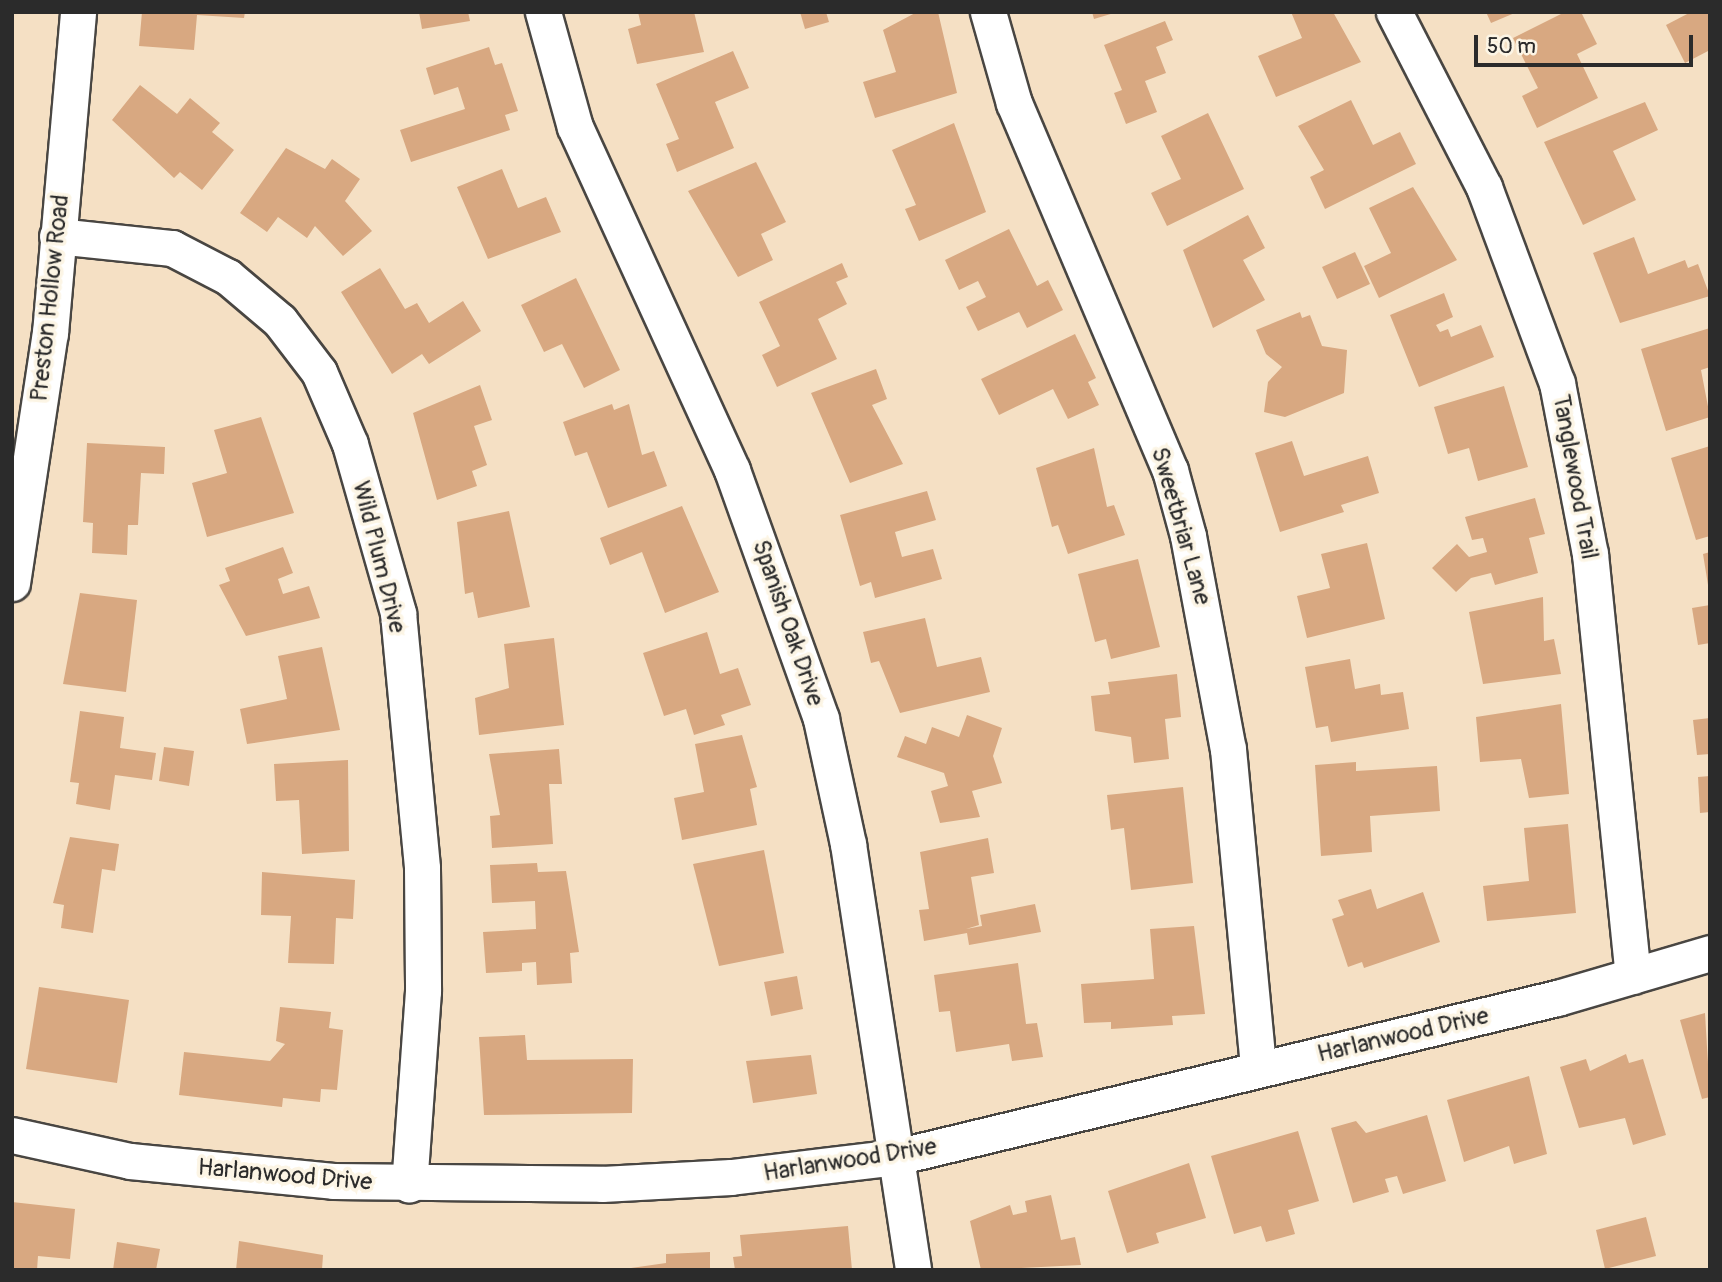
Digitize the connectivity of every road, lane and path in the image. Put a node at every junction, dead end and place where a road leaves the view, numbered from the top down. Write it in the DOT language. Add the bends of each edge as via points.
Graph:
graph roads {
  1 [pos="78,12"];
  2 [pos="543,12"];
  3 [pos="988,12"];
  4 [pos="1394,12"];
  5 [pos="57,236"];
  6 [pos="12,583"];
  7 [pos="1710,953"];
  8 [pos="1633,976"];
  9 [pos="1258,1069"];
  10 [pos="12,1135"];
  11 [pos="896,1157"];
  12 [pos="409,1184"];
  13 [pos="913,1270"];
  1 -- 5 [label="street, Preston Hollow Road"];
  2 -- 11 [label="street, Spanish Oak Drive" via="575,127 732,470 821,719 848,844"];
  3 -- 9 [label="street, Sweetbriar Lane" via="1014,103 1165,458 1188,536 1228,749"];
  4 -- 8 [label="street, Tanglewood Trail" via="1484,187 1558,383 1590,554"];
  5 -- 6 [label="street, Preston Hollow Road" via="50,333"];
  5 -- 12 [label="street, Wild Plum Drive" via="172,248 228,277 280,321 319,372 350,444 398,612 422,867 423,992"];
  7 -- 8 [label="street, Harlanwood Drive"];
  8 -- 9 [label="street, Harlanwood Drive"];
  9 -- 11 [label="street, Harlanwood Drive"];
  10 -- 12 [label="street, Harlanwood Drive" via="130,1161"];
  11 -- 12 [label="street, Harlanwood Drive" via="628,1183"];
  11 -- 13 [label="street, Spanish Oak Drive"];
}
